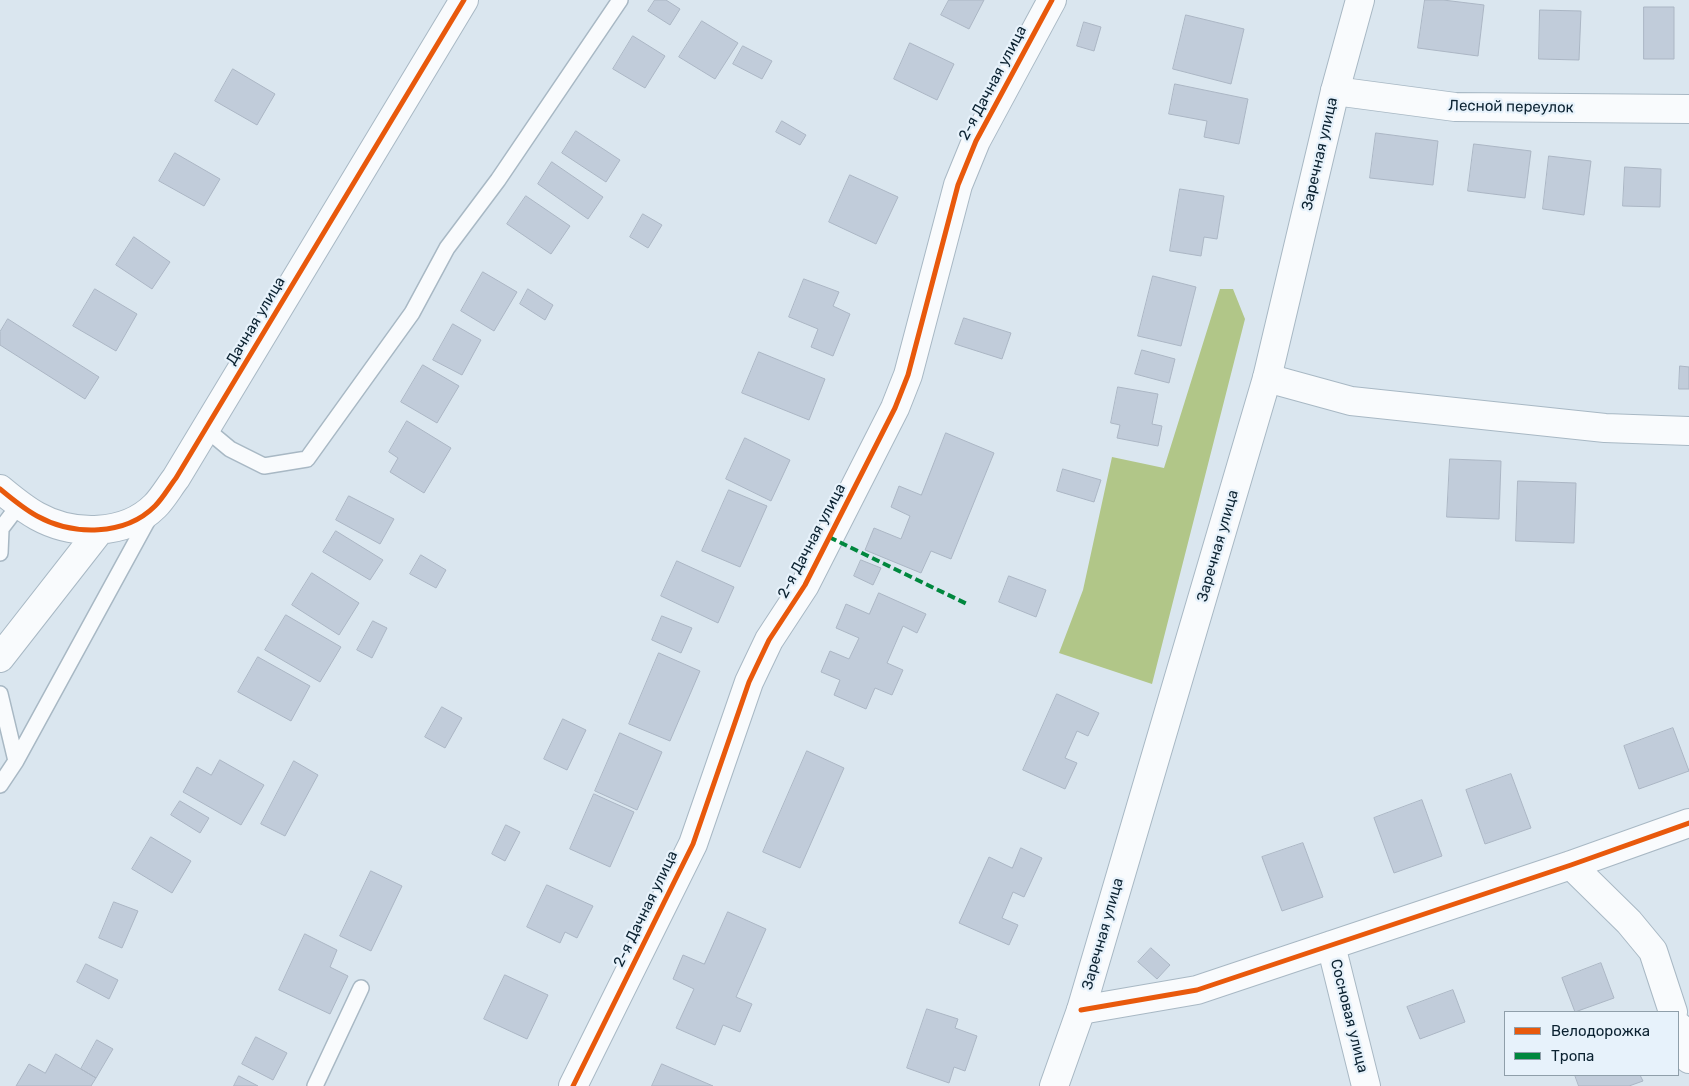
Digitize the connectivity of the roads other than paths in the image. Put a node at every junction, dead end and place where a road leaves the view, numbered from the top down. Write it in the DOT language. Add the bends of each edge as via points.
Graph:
graph roads {
  1 [pos="464,0"];
  2 [pos="620,0"];
  3 [pos="1052,0"];
  4 [pos="1360,0"];
  5 [pos="1334,91"];
  6 [pos="1689,109"];
  7 [pos="1267,378"];
  8 [pos="206,430"];
  9 [pos="1689,431"];
  10 [pos="10,497"];
  11 [pos="155,506"];
  12 [pos="1,530"];
  13 [pos="100,530"];
  14 [pos="0,553"];
  15 [pos="0,658"];
  16 [pos="0,694"];
  17 [pos="16,761"];
  18 [pos="0,785"];
  19 [pos="1689,824"];
  20 [pos="1572,865"];
  21 [pos="1331,945"];
  22 [pos="361,988"];
  23 [pos="1081,1010"];
  24 [pos="1673,1011"];
  25 [pos="1679,1029"];
  26 [pos="1689,1059"];
  27 [pos="315,1086"];
  28 [pos="573,1086"];
  29 [pos="1054,1086"];
  30 [pos="1366,1086"];
  1 -- 8 [label="street, Дачная улица"];
  2 -- 8 [label="lane" via="504,172 447,248 412,313 307,459 264,466 230,449"];
  3 -- 28 [label="street, 2-я Дачная улица" via="976,141 958,185 908,375 895,408 805,585 769,640 749,682 693,844"];
  4 -- 5 [label="street, Заречная улица"];
  5 -- 6 [label="street, Лесной переулок" via="1455,107"];
  5 -- 7 [label="street, Заречная улица"];
  7 -- 9 [label="street" via="1351,401 1605,428"];
  7 -- 23 [label="street, Заречная улица"];
  8 -- 11 [label="street, Дачная улица"];
  10 -- 12 [label="lane"];
  10 -- 13 [label="street, Дачная улица" via="39,517 60,525"];
  11 -- 13 [label="street, Дачная улица" via="120,527"];
  11 -- 17 [label="lane"];
  12 -- 14 [label="lane"];
  13 -- 15 [label="street"];
  16 -- 17 [label="lane"];
  17 -- 18 [label="lane"];
  19 -- 20 [label="street"];
  20 -- 21 [label="street"];
  20 -- 24 [label="street" via="1629,922 1652,951"];
  21 -- 23 [label="street" via="1197,990"];
  21 -- 30 [label="street, Сосновая улица"];
  22 -- 27 [label="lane"];
  23 -- 29 [label="street, Заречная улица"];
  25 -- 26 [label="street"];
}
